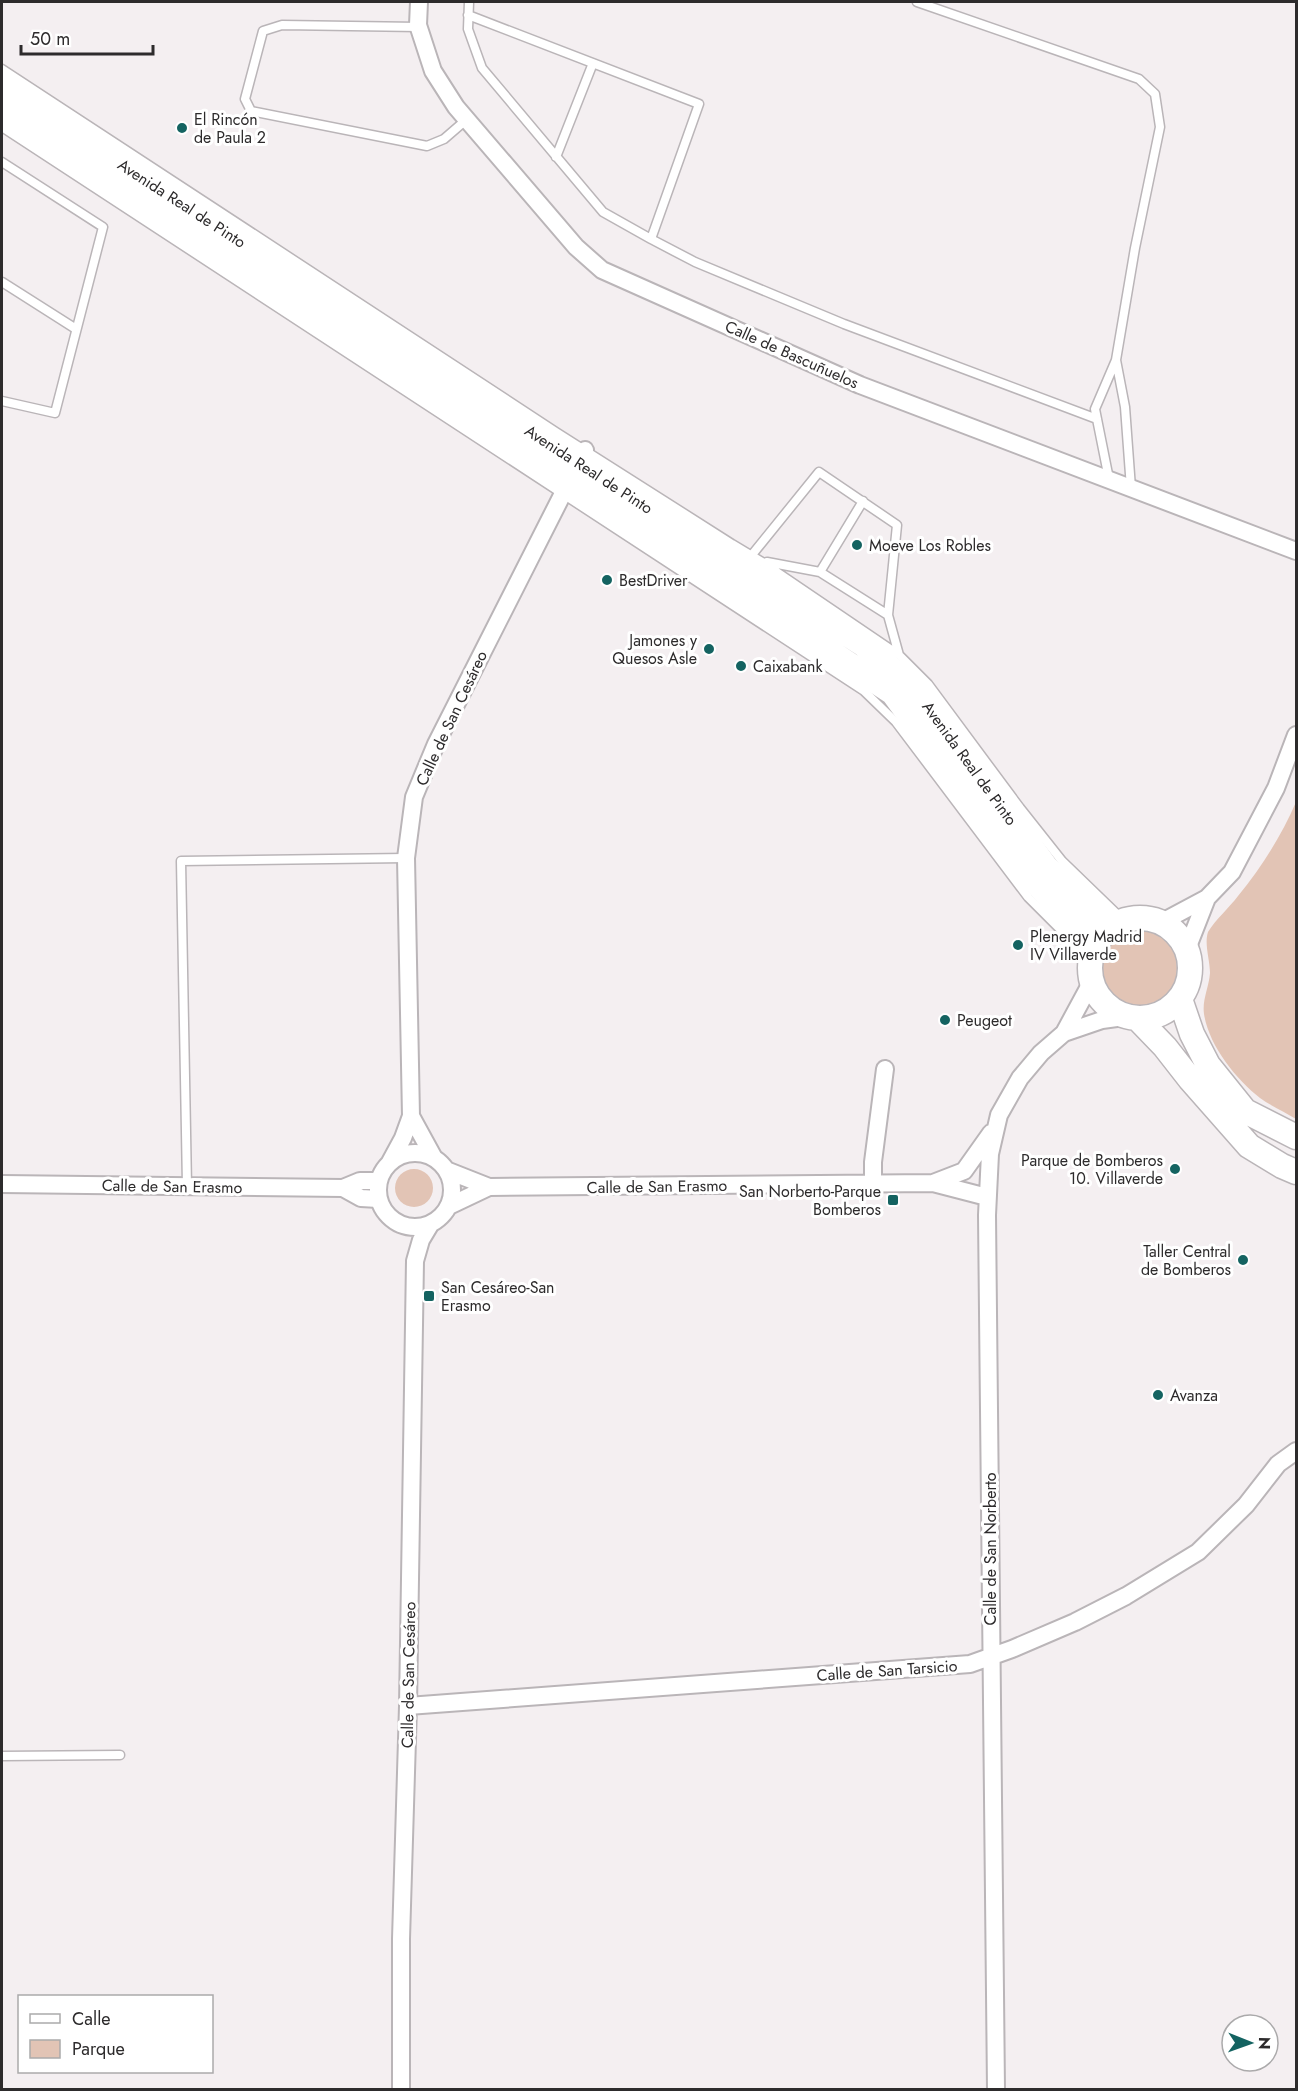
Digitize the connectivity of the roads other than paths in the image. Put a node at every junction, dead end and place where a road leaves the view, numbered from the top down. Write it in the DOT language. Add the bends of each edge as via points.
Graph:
graph roads {
  1 [pos="419,2"];
  2 [pos="469,2"];
  3 [pos="917,2"];
  4 [pos="468,15"];
  5 [pos="419,27"];
  6 [pos="593,63"];
  7 [pos="2,69"];
  8 [pos="2,84"];
  9 [pos="2,112"];
  10 [pos="466,120"];
  11 [pos="2,128"];
  12 [pos="556,157"];
  13 [pos="2,162"];
  14 [pos="651,239"];
  15 [pos="2,282"];
  16 [pos="76,329"];
  17 [pos="1116,360"];
  18 [pos="2,400"];
  19 [pos="1096,419"];
  20 [pos="574,471"];
  21 [pos="1109,480"];
  22 [pos="1131,488"];
  23 [pos="863,501"];
  24 [pos="1296,551"];
  25 [pos="751,556"];
  26 [pos="762,562"];
  27 [pos="820,573"];
  28 [pos="888,615"];
  29 [pos="899,655"];
  30 [pos="1296,735"];
  31 [pos="406,858"];
  32 [pos="1207,898"];
  33 [pos="1162,922"];
  34 [pos="1102,948"];
  35 [pos="1187,949"];
  36 [pos="1180,999"];
  37 [pos="1131,1018"];
  38 [pos="1064,1034"];
  39 [pos="885,1069"];
  40 [pos="411,1116"];
  41 [pos="995,1127"];
  42 [pos="1296,1137"];
  43 [pos="434,1158"];
  44 [pos="390,1162"];
  45 [pos="446,1170"];
  46 [pos="1296,1172"];
  47 [pos="378,1181"];
  48 [pos="933,1183"];
  49 [pos="2,1184"];
  50 [pos="873,1184"];
  51 [pos="187,1186"];
  52 [pos="489,1187"];
  53 [pos="343,1188"];
  54 [pos="987,1197"];
  55 [pos="378,1199"];
  56 [pos="449,1206"];
  57 [pos="430,1225"];
  58 [pos="402,1226"];
  59 [pos="415,1261"];
  60 [pos="1296,1451"];
  61 [pos="990,1657"];
  62 [pos="408,1706"];
  63 [pos="120,1755"];
  64 [pos="2,1756"];
  65 [pos="401,2090"];
  66 [pos="996,2090"];
  1 -- 5 [label="street, Calle de Bascuñuelos"];
  2 -- 4 [label="lane"];
  3 -- 17 [label="lane" via="1139,79 1155,94 1160,127"];
  4 -- 6 [label="lane"];
  4 -- 12 [label="lane" via="468,29 482,68"];
  5 -- 10 [label="street, Calle de Bascuñuelos" via="433,71"];
  5 -- 10 [label="lane" via="282,24 263,31 245,99 251,111 427,146 444,139"];
  6 -- 12 [label="lane"];
  6 -- 14 [label="lane" via="699,104"];
  7 -- 20 [label="lane"];
  8 -- 20 [label="main road, Avenida Real de Pinto"];
  9 -- 20 [label="main road, Avenida Real de Pinto"];
  10 -- 21 [label="street, Calle de Bascuñuelos" via="576,247 602,270 860,385"];
  11 -- 20 [label="lane"];
  12 -- 14 [label="lane" via="603,212"];
  13 -- 16 [label="lane" via="103,227"];
  14 -- 19 [label="lane" via="695,262 844,324"];
  15 -- 16 [label="lane"];
  16 -- 18 [label="lane" via="55,413"];
  17 -- 19 [label="lane" via="1095,409"];
  17 -- 22 [label="lane" via="1125,407"];
  19 -- 21 [label="lane"];
  20 -- 25 [label="lane"];
  20 -- 31 [label="street, Calle de San Cesáreo" via="436,744 414,797"];
  20 -- 34 [label="lane" via="864,690 896,722 1028,897 1069,938"];
  20 -- 34 [label="main road, Avenida Real de Pinto" via="864,645 920,693"];
  21 -- 22 [label="street, Calle de Bascuñuelos"];
  22 -- 24 [label="street, Calle de Bascuñuelos"];
  23 -- 25 [label="lane" via="819,472"];
  23 -- 27 [label="lane"];
  23 -- 28 [label="lane" via="897,525"];
  25 -- 26 [label="lane"];
  26 -- 27 [label="lane"];
  26 -- 29 [label="lane"];
  27 -- 28 [label="lane"];
  28 -- 29 [label="lane"];
  29 -- 34 [label="lane" via="928,684 1062,861"];
  30 -- 32 [label="street" via="1276,788 1232,872"];
  31 -- 40 [label="street, Calle de San Cesáreo"];
  31 -- 51 [label="lane" via="181,861"];
  32 -- 33 [label="street"];
  32 -- 35 [label="street"];
  33 -- 34 [label="main road" via="1143,917"];
  33 -- 35 [label="main road" via="1177,933"];
  34 -- 37 [label="main road" via="1104,1004"];
  34 -- 38 [label="street, Calle de San Norberto"];
  35 -- 36 [label="main road" via="1188,983"];
  36 -- 37 [label="main road" via="1161,1014"];
  36 -- 42 [label="main road" via="1208,1065 1245,1111"];
  37 -- 38 [label="street, Calle de San Norberto" via="1102,1020"];
  37 -- 46 [label="main road" via="1165,1047 1249,1146"];
  38 -- 41 [label="street, Calle de San Norberto" via="1020,1078"];
  39 -- 50 [label="street"];
  40 -- 43 [label="street, Calle de San Cesáreo"];
  40 -- 44 [label="street, Calle de San Cesáreo"];
  41 -- 48 [label="street, Calle de San Erasmo" via="964,1171"];
  41 -- 54 [label="street, Calle de San Norberto"];
  43 -- 44 [label="street" via="412,1153"];
  43 -- 45 [label="street"];
  44 -- 47 [label="street"];
  45 -- 52 [label="street, Calle de San Erasmo"];
  45 -- 56 [label="street" via="452,1186"];
  47 -- 53 [label="street, Calle de San Erasmo" via="360,1181"];
  47 -- 55 [label="street"];
  48 -- 50 [label="street, Calle de San Erasmo"];
  48 -- 54 [label="street, Calle de San Erasmo"];
  49 -- 51 [label="street, Calle de San Erasmo"];
  50 -- 52 [label="street, Calle de San Erasmo"];
  51 -- 53 [label="street, Calle de San Erasmo"];
  52 -- 56 [label="street, Calle de San Erasmo"];
  53 -- 55 [label="street, Calle de San Erasmo" via="361,1198"];
  54 -- 61 [label="street, Calle de San Norberto"];
  55 -- 58 [label="street" via="387,1215"];
  56 -- 57 [label="street"];
  57 -- 58 [label="street"];
  57 -- 59 [label="street, Calle de San Cesáreo"];
  58 -- 59 [label="street, Calle de San Cesáreo"];
  59 -- 62 [label="street, Calle de San Cesáreo"];
  60 -- 61 [label="street, Calle de San Tarsicio" via="1278,1464 1246,1505 1198,1552 1075,1623"];
  61 -- 62 [label="street, Calle de San Tarsicio" via="961,1665"];
  61 -- 66 [label="street, Calle de San Norberto"];
  62 -- 65 [label="street, Calle de San Cesáreo"];
  63 -- 64 [label="lane"];
}
